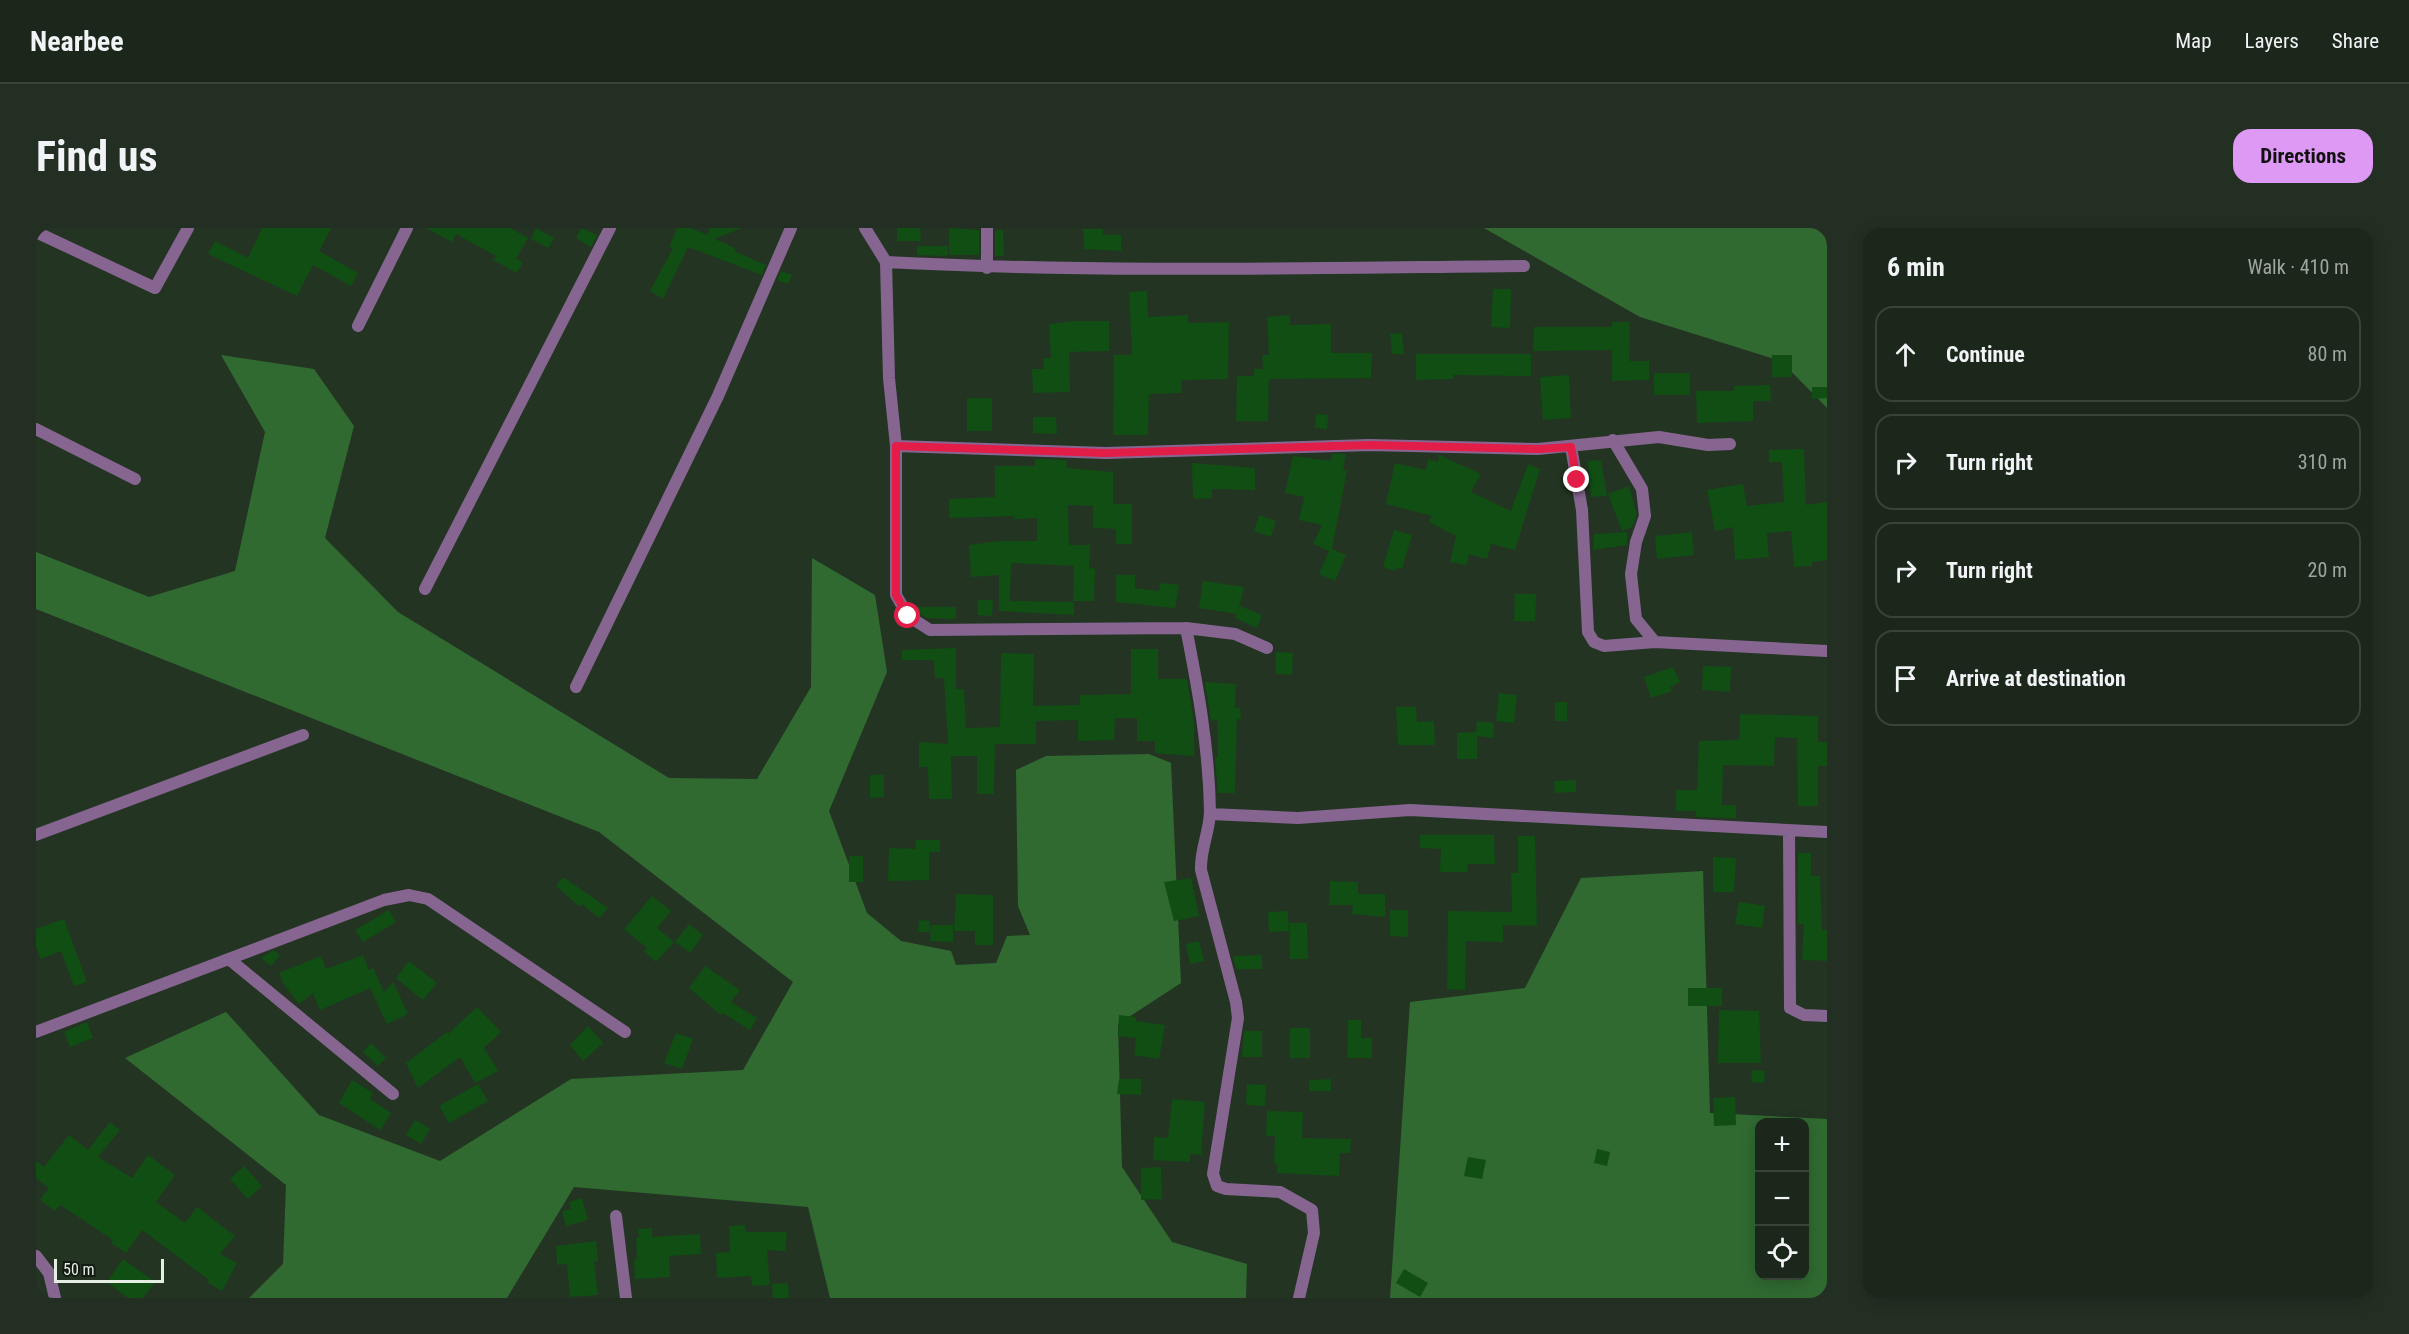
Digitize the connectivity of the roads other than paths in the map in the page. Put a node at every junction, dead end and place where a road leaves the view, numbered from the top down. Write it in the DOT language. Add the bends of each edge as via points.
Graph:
graph roads {
  1 [pos="188,228"];
  2 [pos="407,228"];
  3 [pos="610,228"];
  4 [pos="791,228"];
  5 [pos="866,228"];
  6 [pos="987,228"];
  7 [pos="36,232"];
  8 [pos="886,262"];
  9 [pos="1524,266"];
  10 [pos="987,267"];
  11 [pos="358,326"];
  12 [pos="36,429"];
  13 [pos="1613,440"];
  14 [pos="1730,444"];
  15 [pos="896,446"];
  16 [pos="1571,447"];
  17 [pos="135,478"];
  18 [pos="425,589"];
  19 [pos="1186,628"];
  20 [pos="1655,642"];
  21 [pos="1268,648"];
  22 [pos="1827,651"];
  23 [pos="576,687"];
  24 [pos="303,735"];
  25 [pos="1210,814"];
  26 [pos="1789,832"];
  27 [pos="1827,832"];
  28 [pos="36,835"];
  29 [pos="229,959"];
  30 [pos="1827,1016"];
  31 [pos="36,1032"];
  32 [pos="625,1032"];
  33 [pos="393,1094"];
  34 [pos="616,1216"];
  35 [pos="36,1256"];
  36 [pos="55,1298"];
  37 [pos="626,1298"];
  38 [pos="1299,1298"];
  1 -- 7 [label="street" via="155,288"];
  2 -- 11 [label="street"];
  3 -- 18 [label="street"];
  4 -- 23 [label="street" via="718,396"];
  5 -- 8 [label="street"];
  6 -- 10 [label="street"];
  8 -- 10 [label="street"];
  8 -- 15 [label="street" via="889,378"];
  9 -- 10 [label="street"];
  12 -- 17 [label="street"];
  13 -- 14 [label="street" via="1659,437 1708,445"];
  13 -- 16 [label="street"];
  13 -- 20 [label="street" via="1642,489 1645,516 1631,574 1636,619"];
  15 -- 16 [label="street" via="1106,453 1370,445"];
  15 -- 19 [label="street" via="896,595 908,616 920,624 930,630"];
  16 -- 20 [label="street" via="1582,510 1588,633 1594,642 1604,646"];
  19 -- 21 [label="street" via="1235,634"];
  19 -- 25 [label="street" via="1202,712"];
  20 -- 22 [label="street"];
  24 -- 28 [label="street"];
  25 -- 26 [label="street" via="1298,818 1410,810"];
  25 -- 38 [label="street" via="1200,853 1201,870 1238,1018 1213,1173 1217,1186 1280,1192 1312,1210 1314,1233"];
  26 -- 27 [label="street"];
  26 -- 30 [label="street" via="1790,1008 1804,1015"];
  29 -- 31 [label="street"];
  29 -- 32 [label="street" via="384,900 409,895 428,899"];
  29 -- 33 [label="street"];
  34 -- 37 [label="street"];
  35 -- 36 [label="street" via="49,1273"];
}
